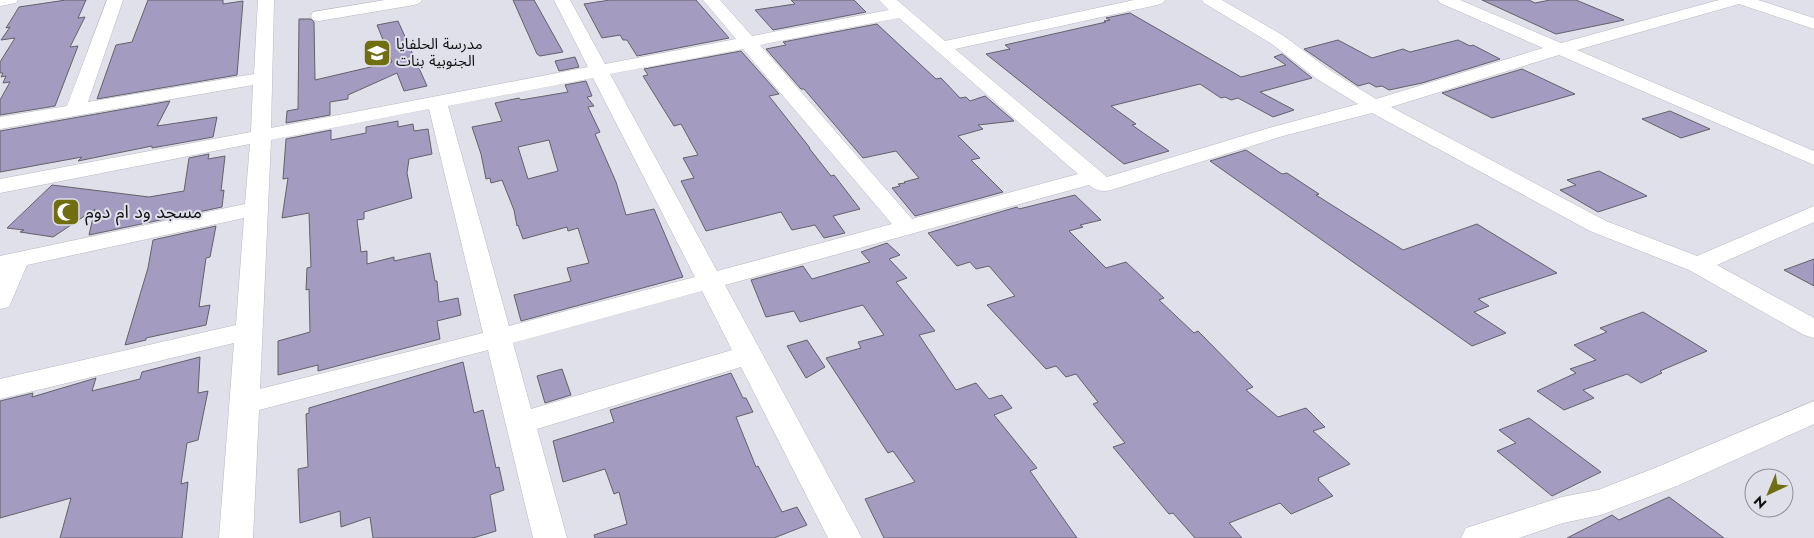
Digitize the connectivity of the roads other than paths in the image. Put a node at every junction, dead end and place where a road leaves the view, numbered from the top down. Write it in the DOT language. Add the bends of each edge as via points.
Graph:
graph roads {
  1 [pos="10,0"];
  2 [pos="116,0"];
  3 [pos="266,0"];
  4 [pos="414,0"];
  5 [pos="562,0"];
  6 [pos="711,0"];
  7 [pos="1158,0"];
  8 [pos="1210,0"];
  9 [pos="1446,0"];
  10 [pos="1737,0"];
  11 [pos="1742,0"];
  12 [pos="0,2"];
  13 [pos="894,6"];
  14 [pos="319,16"];
  15 [pos="1814,24"];
  16 [pos="749,43"];
  17 [pos="940,47"];
  18 [pos="1560,49"];
  19 [pos="598,70"];
  20 [pos="263,78"];
  21 [pos="437,101"];
  22 [pos="1374,106"];
  23 [pos="75,110"];
  24 [pos="0,123"];
  25 [pos="262,135"];
  26 [pos="1814,160"];
  27 [pos="1093,177"];
  28 [pos="0,186"];
  29 [pos="257,208"];
  30 [pos="1814,212"];
  31 [pos="907,227"];
  32 [pos="8,261"];
  33 [pos="1698,265"];
  34 [pos="710,282"];
  35 [pos="0,301"];
  36 [pos="1814,329"];
  37 [pos="250,331"];
  38 [pos="499,338"];
  39 [pos="749,355"];
  40 [pos="0,389"];
  41 [pos="245,402"];
  42 [pos="1814,412"];
  43 [pos="521,423"];
  44 [pos="236,538"];
  45 [pos="550,538"];
  46 [pos="845,538"];
  47 [pos="1478,538"];
  1 -- 12 [label="street"];
  2 -- 23 [label="street"];
  3 -- 20 [label="street"];
  4 -- 14 [label="street"];
  5 -- 19 [label="street"];
  6 -- 16 [label="street"];
  7 -- 17 [label="street"];
  8 -- 22 [label="street" via="1278,40 1324,75"];
  9 -- 18 [label="street"];
  10 -- 18 [label="street"];
  11 -- 15 [label="street"];
  13 -- 16 [label="street"];
  13 -- 17 [label="street"];
  16 -- 19 [label="street"];
  16 -- 31 [label="street"];
  17 -- 27 [label="street"];
  18 -- 22 [label="street"];
  18 -- 26 [label="street"];
  19 -- 21 [label="street"];
  19 -- 34 [label="street"];
  20 -- 23 [label="street"];
  20 -- 25 [label="street"];
  21 -- 25 [label="street"];
  21 -- 38 [label="street"];
  22 -- 27 [label="street" via="1103,185"];
  22 -- 33 [label="street" via="1598,226"];
  23 -- 24 [label="street"];
  25 -- 28 [label="street"];
  25 -- 29 [label="street"];
  27 -- 31 [label="street"];
  29 -- 32 [label="street"];
  29 -- 37 [label="street"];
  30 -- 33 [label="street"];
  31 -- 34 [label="street"];
  32 -- 35 [label="street"];
  33 -- 36 [label="street"];
  34 -- 38 [label="street"];
  34 -- 39 [label="street"];
  37 -- 40 [label="street"];
  37 -- 41 [label="street"];
  38 -- 41 [label="street"];
  38 -- 43 [label="street"];
  39 -- 43 [label="street"];
  39 -- 46 [label="street"];
  41 -- 44 [label="street"];
  42 -- 47 [label="street" via="1601,502 1562,510"];
  43 -- 45 [label="street"];
}
